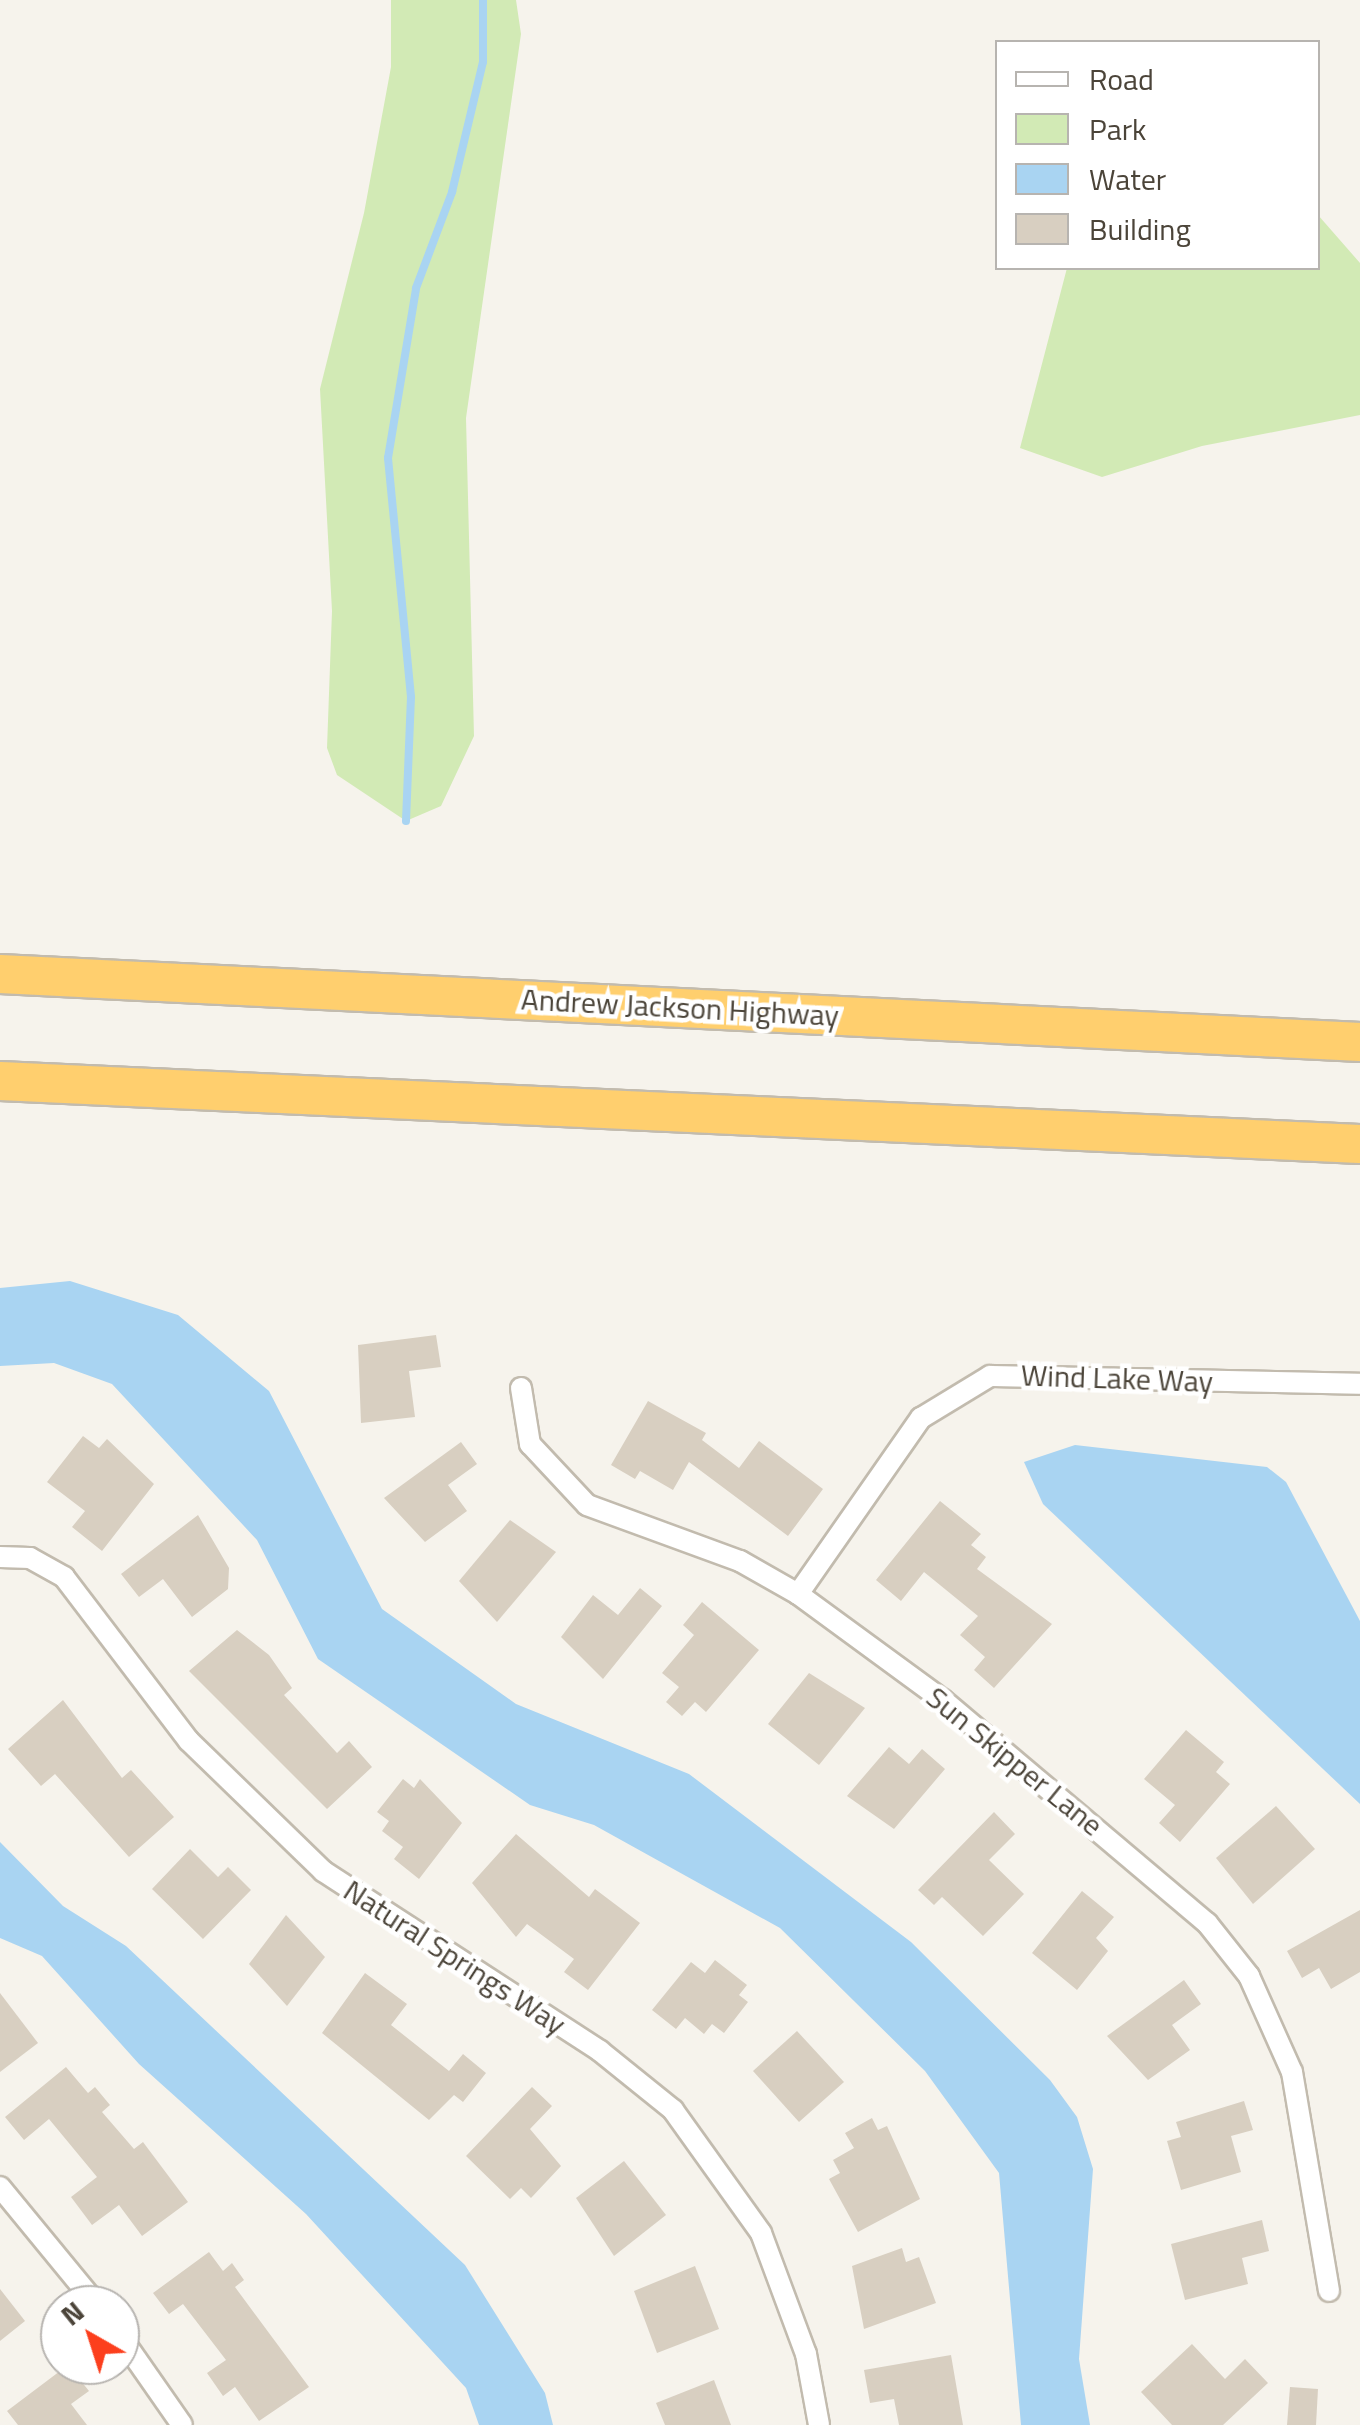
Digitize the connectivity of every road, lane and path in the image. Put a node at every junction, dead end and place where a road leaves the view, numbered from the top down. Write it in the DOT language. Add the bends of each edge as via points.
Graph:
graph roads {
  1 [pos="0,974"];
  2 [pos="1360,1042"];
  3 [pos="0,1081"];
  4 [pos="1360,1144"];
  5 [pos="1360,1384"];
  6 [pos="521,1388"];
  7 [pos="0,1557"];
  8 [pos="798,1594"];
  9 [pos="0,2186"];
  10 [pos="82,2285"];
  11 [pos="1329,2291"];
  12 [pos="140,2365"];
  13 [pos="182,2425"];
  14 [pos="819,2425"];
  1 -- 2 [label="highway, Andrew Jackson Highway"];
  3 -- 4 [label="highway"];
  5 -- 8 [label="street, Wind Lake Way" via="990,1376 920,1418"];
  6 -- 8 [label="street, Sun Skipper Lane" via="530,1444 587,1505 740,1560"];
  7 -- 14 [label="street, Natural Springs Way" via="30,1558 64,1577 189,1741 323,1871 600,2051 683,2120 761,2233 806,2354"];
  8 -- 11 [label="street, Sun Skipper Lane" via="1152,1872 1227,1947 1265,2005 1292,2072"];
  9 -- 10 [label="street"];
  12 -- 13 [label="street"];
}
